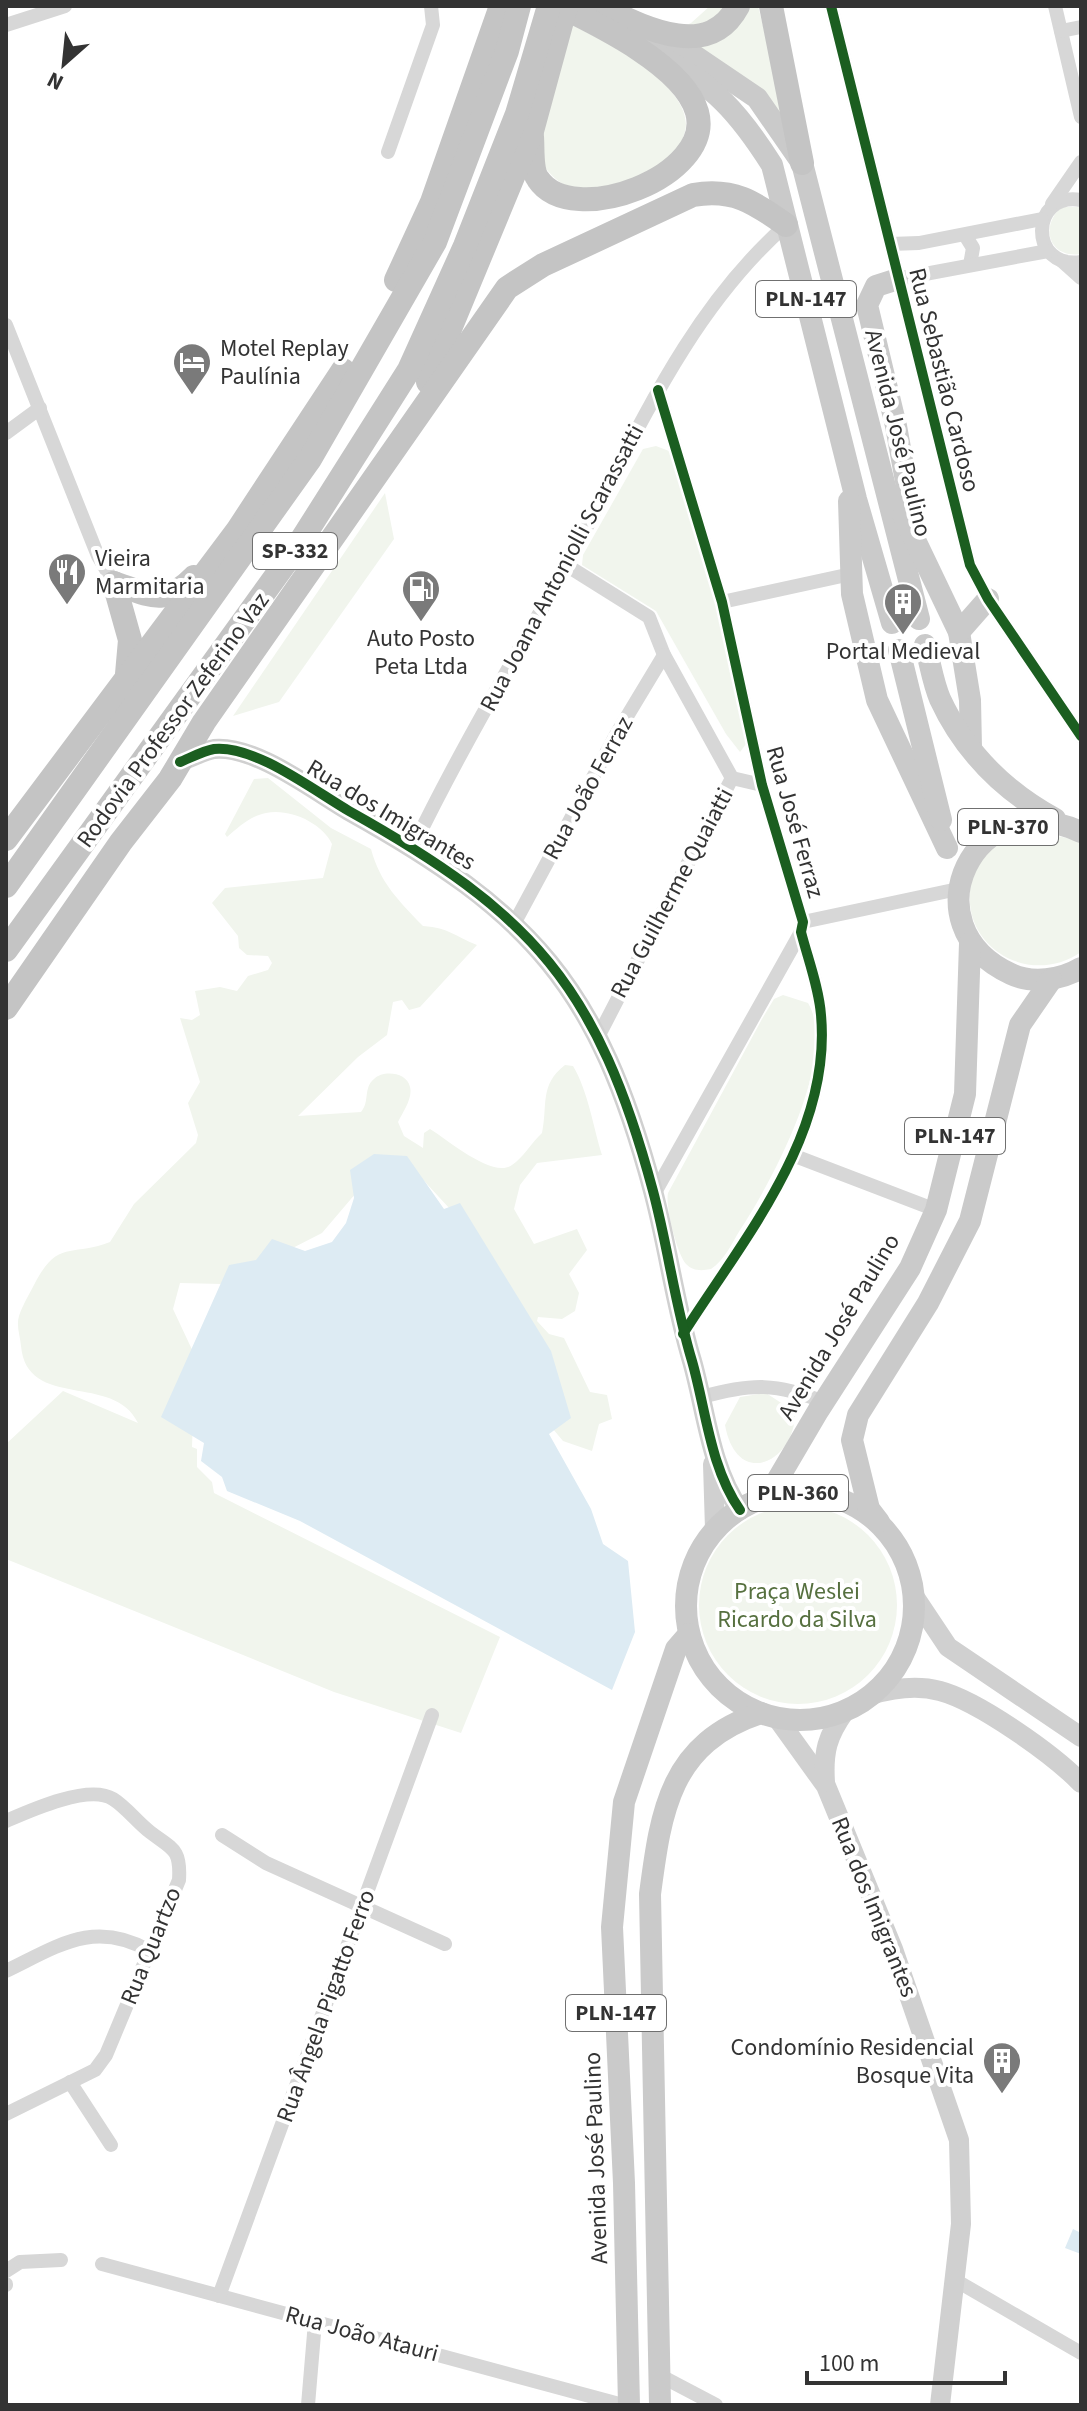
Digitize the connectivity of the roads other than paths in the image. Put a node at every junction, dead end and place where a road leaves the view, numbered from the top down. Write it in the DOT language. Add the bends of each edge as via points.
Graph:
graph roads {
  1 [pos="65,6"];
  2 [pos="431,6"];
  3 [pos="501,6"];
  4 [pos="519,6"];
  5 [pos="549,6"];
  6 [pos="563,6"];
  7 [pos="738,6"];
  8 [pos="771,6"];
  9 [pos="831,6"];
  10 [pos="1055,6"];
  11 [pos="609,19"];
  12 [pos="6,25"];
  13 [pos="1081,27"];
  14 [pos="1061,31"];
  15 [pos="1077,82"];
  16 [pos="1081,117"];
  17 [pos="532,131"];
  18 [pos="388,152"];
  19 [pos="1081,162"];
  20 [pos="802,163"];
  21 [pos="1081,200"];
  22 [pos="1052,206"];
  23 [pos="1042,219"];
  24 [pos="786,225"];
  25 [pos="965,235"];
  26 [pos="890,244"];
  27 [pos="1048,251"];
  28 [pos="1061,261"];
  29 [pos="1081,262"];
  30 [pos="970,265"];
  31 [pos="1081,278"];
  32 [pos="898,279"];
  33 [pos="6,325"];
  34 [pos="658,390"];
  35 [pos="40,408"];
  36 [pos="410,424"];
  37 [pos="6,433"];
  38 [pos="882,467"];
  39 [pos="850,471"];
  40 [pos="237,531"];
  41 [pos="919,552"];
  42 [pos="566,565"];
  43 [pos="851,574"];
  44 [pos="114,583"];
  45 [pos="988,599"];
  46 [pos="722,602"];
  47 [pos="919,619"];
  48 [pos="892,623"];
  49 [pos="959,632"];
  50 [pos="925,645"];
  51 [pos="899,650"];
  52 [pos="664,655"];
  53 [pos="127,674"];
  54 [pos="1081,736"];
  55 [pos="971,748"];
  56 [pos="180,762"];
  57 [pos="732,778"];
  58 [pos="762,785"];
  59 [pos="1059,822"];
  60 [pos="1081,832"];
  61 [pos="6,839"];
  62 [pos="413,847"];
  63 [pos="947,848"];
  64 [pos="6,886"];
  65 [pos="959,886"];
  66 [pos="515,922"];
  67 [pos="802,927"];
  68 [pos="970,943"];
  69 [pos="6,950"];
  70 [pos="1081,968"];
  71 [pos="1051,980"];
  72 [pos="6,1008"];
  73 [pos="599,1035"];
  74 [pos="795,1156"];
  75 [pos="654,1194"];
  76 [pos="936,1210"];
  77 [pos="683,1334"];
  78 [pos="702,1397"];
  79 [pos="824,1402"];
  80 [pos="714,1452"];
  81 [pos="768,1496"];
  82 [pos="740,1510"];
  83 [pos="883,1528"];
  84 [pos="715,1529"];
  85 [pos="914,1596"];
  86 [pos="689,1634"];
  87 [pos="871,1695"];
  88 [pos="845,1711"];
  89 [pos="432,1715"];
  90 [pos="769,1716"];
  91 [pos="1081,1737"];
  92 [pos="1081,1783"];
  93 [pos="826,1786"];
  94 [pos="6,1821"];
  95 [pos="222,1835"];
  96 [pos="363,1906"];
  97 [pos="445,1944"];
  98 [pos="150,1951"];
  99 [pos="6,1971"];
  100 [pos="617,2022"];
  101 [pos="651,2035"];
  102 [pos="618,2045"];
  103 [pos="70,2082"];
  104 [pos="6,2114"];
  105 [pos="111,2145"];
  106 [pos="61,2260"];
  107 [pos="102,2264"];
  108 [pos="6,2271"];
  109 [pos="955,2280"];
  110 [pos="219,2296"];
  111 [pos="315,2322"];
  112 [pos="1081,2353"];
  113 [pos="659,2375"];
  114 [pos="308,2405"];
  115 [pos="626,2405"];
  116 [pos="660,2405"];
  117 [pos="716,2405"];
  118 [pos="940,2405"];
  1 -- 12 [label="street"];
  2 -- 18 [label="street" via="433,25"];
  3 -- 40 [label="highway" via="405,264 321,407"];
  4 -- 64 [label="highway, Rodovia Professor Zeferino Vaz / SP-332" via="435,242 310,459"];
  5 -- 69 [label="highway, Rodovia Professor Zeferino Vaz / SP-332" via="517,114 409,370 297,547"];
  6 -- 11 [label="highway"];
  6 -- 17 [label="highway"];
  7 -- 11 [label="highway" via="727,23 702,38"];
  8 -- 20 [label="highway"];
  9 -- 26 [label="street, Rua Sebastião Cardoso"];
  10 -- 14 [label="street"];
  11 -- 17 [label="highway" via="675,81 698,113 690,149 658,181 588,202 567,200 536,177"];
  11 -- 20 [label="main road, Avenida José Paulino" via="692,54 757,98"];
  11 -- 24 [label="main road, PLN-147" via="709,85 749,129 772,165"];
  13 -- 14 [label="street"];
  14 -- 15 [label="street"];
  15 -- 16 [label="street"];
  17 -- 36 [label="highway"];
  19 -- 22 [label="street"];
  20 -- 38 [label="main road, Avenida José Paulino / PLN-147"];
  21 -- 22 [label="street"];
  22 -- 23 [label="street"];
  23 -- 25 [label="street"];
  23 -- 27 [label="street" via="1041,236"];
  24 -- 34 [label="street, Rua Joana Antoniolli Scarassatti" via="755,252 704,314"];
  24 -- 36 [label="highway" via="746,199 717,191 693,195 543,265 507,288"];
  24 -- 39 [label="main road, PLN-147"];
  25 -- 26 [label="street"];
  25 -- 30 [label="street" via="973,248"];
  26 -- 32 [label="street, Rua Sebastião Cardoso"];
  27 -- 28 [label="street"];
  27 -- 30 [label="street"];
  28 -- 29 [label="street"];
  28 -- 31 [label="street"];
  30 -- 32 [label="street"];
  32 -- 41 [label="main road" via="876,286 867,305"];
  32 -- 45 [label="street, Rua Sebastião Cardoso" via="970,565"];
  33 -- 35 [label="street"];
  34 -- 42 [label="street, Rua Joana Antoniolli Scarassatti"];
  34 -- 46 [label="street, Rua José Ferraz"];
  35 -- 37 [label="street"];
  35 -- 44 [label="street" via="98,556"];
  36 -- 56 [label="highway"];
  38 -- 41 [label="main road"];
  38 -- 47 [label="main road, Avenida José Paulino / PLN-147"];
  39 -- 43 [label="main road"];
  39 -- 48 [label="main road, PLN-147"];
  40 -- 44 [label="highway" via="180,591 160,598"];
  40 -- 53 [label="highway"];
  41 -- 49 [label="main road"];
  42 -- 52 [label="street" via="649,617"];
  42 -- 62 [label="street, Rua Joana Antoniolli Scarassatti"];
  43 -- 46 [label="street"];
  43 -- 63 [label="main road" via="877,700"];
  44 -- 53 [label="highway" via="130,640"];
  45 -- 49 [label="main road"];
  45 -- 54 [label="street, Rua Sebastião Cardoso"];
  46 -- 58 [label="street, Rua José Ferraz"];
  49 -- 55 [label="main road"];
  50 -- 55 [label="main road" via="940,699"];
  51 -- 63 [label="main road"];
  52 -- 57 [label="street"];
  52 -- 66 [label="street, Rua João Ferraz"];
  53 -- 61 [label="highway"];
  55 -- 59 [label="main road" via="1016,797"];
  56 -- 62 [label="street, Rua dos Imigrantes" via="212,749 245,751"];
  56 -- 72 [label="highway"];
  57 -- 58 [label="street, Rua Guilherme Quaiatti"];
  57 -- 73 [label="street, Rua Guilherme Quaiatti"];
  58 -- 67 [label="street, Rua José Ferraz"];
  59 -- 60 [label="main road, PLN-370"];
  59 -- 65 [label="main road, PLN-370" via="1025,820 995,832 972,854"];
  62 -- 66 [label="street, Rua dos Imigrantes"];
  63 -- 65 [label="main road"];
  65 -- 67 [label="street"];
  65 -- 68 [label="main road" via="959,917"];
  66 -- 73 [label="street, Rua dos Imigrantes" via="559,970"];
  67 -- 74 [label="street, Rua José Ferraz" via="821,1012 822,1043 820,1073"];
  67 -- 75 [label="street"];
  68 -- 71 [label="main road" via="991,965 1020,978"];
  68 -- 76 [label="main road, Avenida José Paulino / PLN-147" via="965,1094"];
  70 -- 71 [label="main road"];
  71 -- 83 [label="main road, PLN-147" via="1020,1025 970,1221 928,1303 858,1415 852,1440 869,1509"];
  73 -- 75 [label="street, Rua dos Imigrantes" via="623,1091"];
  74 -- 76 [label="street"];
  74 -- 77 [label="street, Rua José Ferraz"];
  75 -- 77 [label="street, Rua dos Imigrantes"];
  76 -- 79 [label="main road, Avenida José Paulino / PLN-147" via="910,1268"];
  77 -- 78 [label="street, Rua dos Imigrantes"];
  78 -- 79 [label="street" via="763,1384"];
  78 -- 80 [label="street, Rua dos Imigrantes"];
  79 -- 81 [label="main road, Avenida José Paulino / PLN-147"];
  80 -- 82 [label="street, Rua dos Imigrantes"];
  80 -- 84 [label="street, Rua dos Imigrantes"];
  81 -- 82 [label="main road, PLN-360"];
  81 -- 83 [label="main road, PLN-360" via="810,1492 849,1503"];
  82 -- 84 [label="main road, PLN-360"];
  83 -- 85 [label="main road, PLN-360" via="904,1559"];
  84 -- 86 [label="main road, PLN-360" via="690,1571 685,1597"];
  85 -- 87 [label="main road, PLN-360" via="905,1651"];
  85 -- 91 [label="street, PLN-360" via="948,1647"];
  86 -- 90 [label="main road, PLN-360" via="717,1685 737,1702"];
  86 -- 100 [label="main road, Avenida José Paulino / PLN-147" via="676,1649 624,1802 612,1927"];
  87 -- 88 [label="main road, PLN-360"];
  87 -- 92 [label="street, PLN-360" via="911,1688 942,1692 1036,1744"];
  88 -- 90 [label="main road, PLN-360" via="811,1720"];
  88 -- 93 [label="street, Rua dos Imigrantes" via="823,1753"];
  89 -- 96 [label="street, Rua Ângela Pigatto Ferro"];
  90 -- 93 [label="street, Rua dos Imigrantes"];
  90 -- 101 [label="main road, PLN-147" via="723,1728 694,1752 660,1816 650,1894"];
  93 -- 109 [label="street, Rua dos Imigrantes" via="893,1949 959,2140 961,2224"];
  94 -- 98 [label="street, Rua Quartzo" via="85,1793 114,1799 171,1845 181,1861 179,1880"];
  95 -- 96 [label="street" via="266,1863"];
  96 -- 97 [label="street"];
  96 -- 110 [label="street, Rua Ângela Pigatto Ferro"];
  98 -- 99 [label="street" via="126,1937 84,1937"];
  98 -- 103 [label="street, Rua Quartzo" via="106,2055 95,2070"];
  100 -- 101 [label="main road"];
  100 -- 102 [label="main road, Avenida José Paulino / PLN-147"];
  101 -- 102 [label="main road"];
  101 -- 113 [label="main road, PLN-147"];
  102 -- 115 [label="main road, Avenida José Paulino / PLN-147"];
  103 -- 104 [label="street, Rua Quartzo"];
  103 -- 105 [label="street"];
  106 -- 108 [label="street" via="20,2262"];
  107 -- 110 [label="street, Rua João Atauri"];
  109 -- 112 [label="street"];
  109 -- 118 [label="street, Rua dos Imigrantes"];
  110 -- 111 [label="street, Rua João Atauri"];
  111 -- 114 [label="street"];
  111 -- 115 [label="street, Rua João Atauri"];
  113 -- 116 [label="main road, PLN-147"];
  113 -- 117 [label="street"];
}
